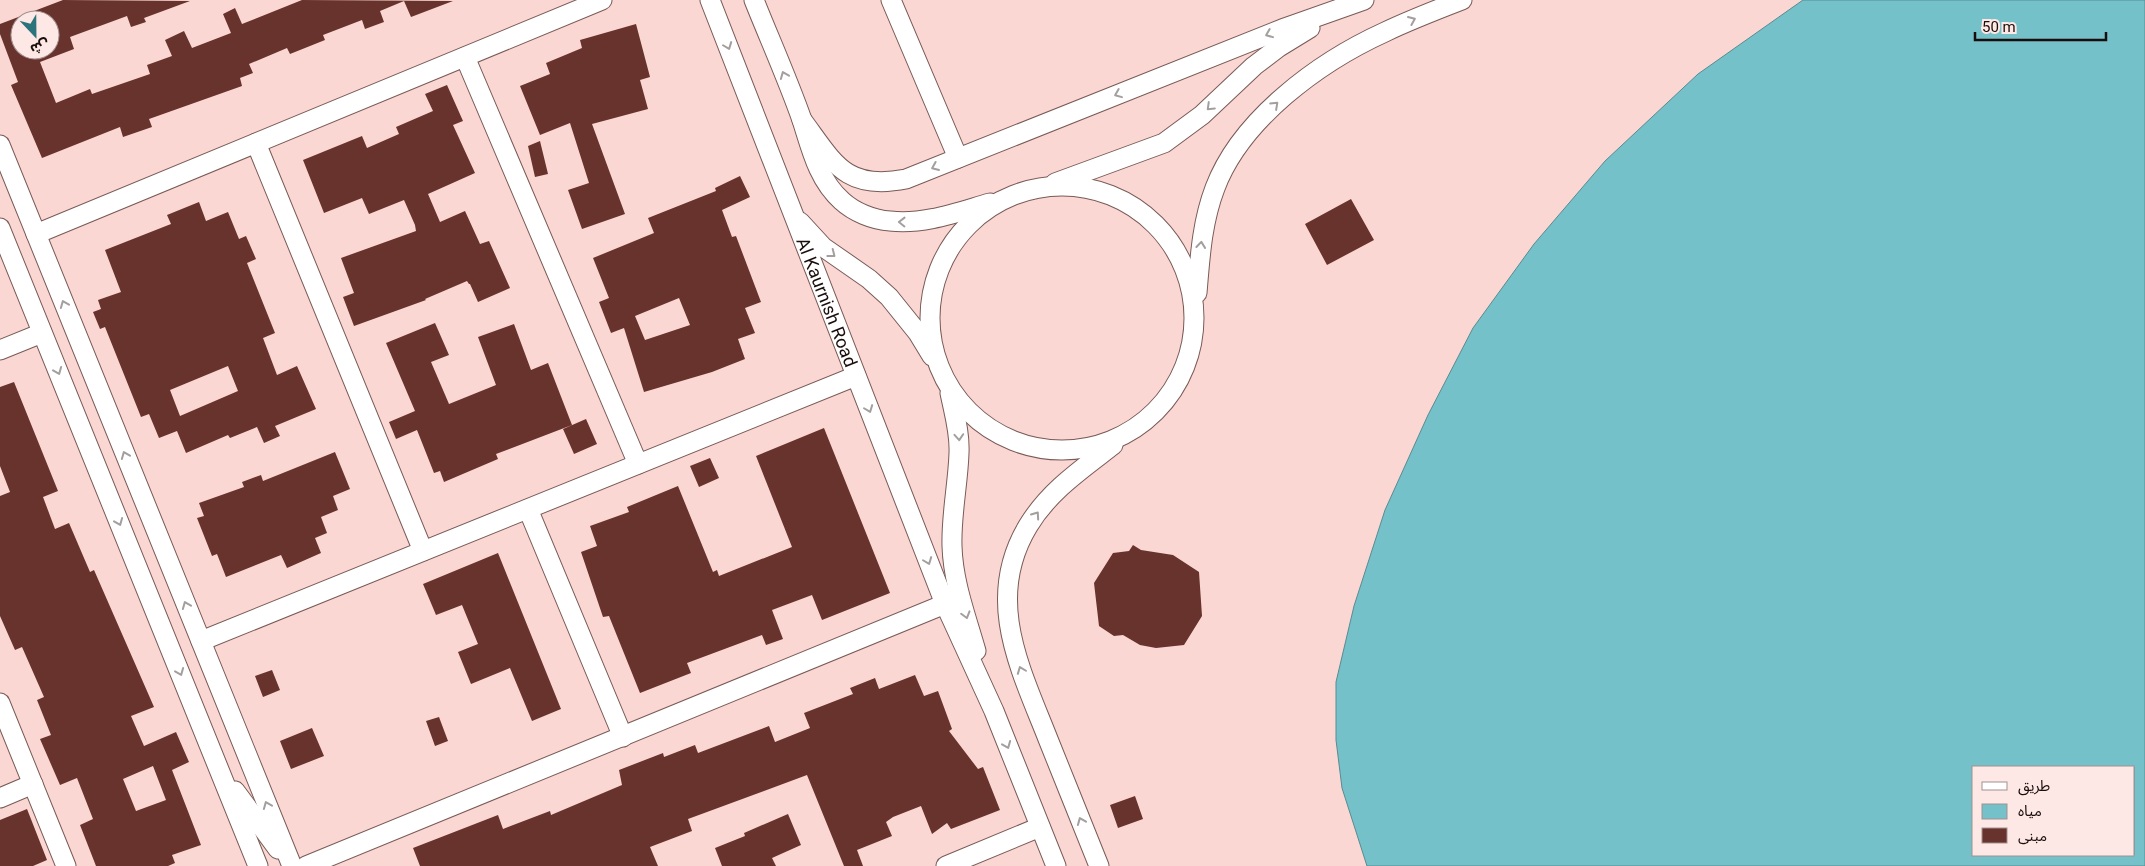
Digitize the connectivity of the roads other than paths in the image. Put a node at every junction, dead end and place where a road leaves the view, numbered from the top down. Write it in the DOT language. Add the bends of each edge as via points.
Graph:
graph roads {
  1 [pos="602,0"];
  2 [pos="710,0"];
  3 [pos="754,0"];
  4 [pos="890,0"];
  5 [pos="1364,0"];
  6 [pos="1462,0"];
  7 [pos="465,57"];
  8 [pos="802,120"];
  9 [pos="256,143"];
  10 [pos="0,145"];
  11 [pos="958,158"];
  12 [pos="1045,186"];
  13 [pos="1001,201"];
  14 [pos="788,204"];
  15 [pos="0,228"];
  16 [pos="36,234"];
  17 [pos="1195,311"];
  18 [pos="42,333"];
  19 [pos="0,350"];
  20 [pos="936,360"];
  21 [pos="856,376"];
  22 [pos="949,389"];
  23 [pos="1123,436"];
  24 [pos="638,464"];
  25 [pos="528,509"];
  26 [pos="423,551"];
  27 [pos="945,604"];
  28 [pos="201,641"];
  29 [pos="0,702"];
  30 [pos="994,711"];
  31 [pos="622,737"];
  32 [pos="219,770"];
  33 [pos="33,784"];
  34 [pos="0,798"];
  35 [pos="1040,827"];
  36 [pos="66,866"];
  37 [pos="258,866"];
  38 [pos="291,866"];
  39 [pos="306,866"];
  40 [pos="946,866"];
  41 [pos="1056,866"];
  42 [pos="1099,866"];
  1 -- 7 [label="street"];
  2 -- 14 [label="street, Al Kaurnish Road, one-way"];
  8 -- 3 [label="street, one-way"];
  4 -- 11 [label="street"];
  5 -- 11 [label="street, one-way" via="1282,29"];
  5 -- 12 [label="street, one-way" via="1279,47 1202,115 1164,143"];
  17 -- 6 [label="street, one-way" via="1206,214 1215,187 1235,150 1259,120 1285,95 1348,51 1384,32"];
  7 -- 9 [label="street"];
  7 -- 24 [label="street"];
  11 -- 8 [label="street, one-way" via="889,183 860,180 835,164"];
  13 -- 8 [label="street, one-way" via="925,220 888,221 870,217 841,200 831,188 812,154"];
  9 -- 16 [label="street"];
  9 -- 26 [label="street"];
  10 -- 16 [label="street"];
  12 -- 13 [label="street"];
  12 -- 17 [label="street" via="1089,188 1130,204 1164,232 1186,269"];
  13 -- 20 [label="street" via="969,223 946,254 932,291 930,321"];
  14 -- 20 [label="street, one-way" via="823,247 889,297"];
  14 -- 21 [label="street, Al Kaurnish Road"];
  15 -- 18 [label="street"];
  28 -- 16 [label="street, one-way"];
  17 -- 23 [label="street" via="1192,349 1178,384 1154,414"];
  18 -- 19 [label="street"];
  18 -- 32 [label="street, one-way"];
  20 -- 22 [label="street"];
  21 -- 24 [label="street"];
  21 -- 27 [label="street, Al Kaurnish Road, one-way"];
  22 -- 23 [label="street" via="975,419 1008,440 1046,450 1086,449"];
  22 -- 30 [label="street, one-way" via="959,432 953,562"];
  42 -- 23 [label="street, one-way" via="1013,648 1008,584 1019,544 1043,504"];
  24 -- 25 [label="street"];
  25 -- 26 [label="street"];
  25 -- 31 [label="street"];
  26 -- 28 [label="street"];
  27 -- 30 [label="street, Al Kaurnish Road"];
  27 -- 31 [label="street"];
  38 -- 28 [label="street, one-way"];
  29 -- 33 [label="street"];
  30 -- 35 [label="street, one-way"];
  31 -- 39 [label="street"];
  32 -- 37 [label="street"];
  32 -- 38 [label="street"];
  33 -- 34 [label="street"];
  33 -- 36 [label="street"];
  35 -- 40 [label="street"];
  35 -- 41 [label="street"];
}
